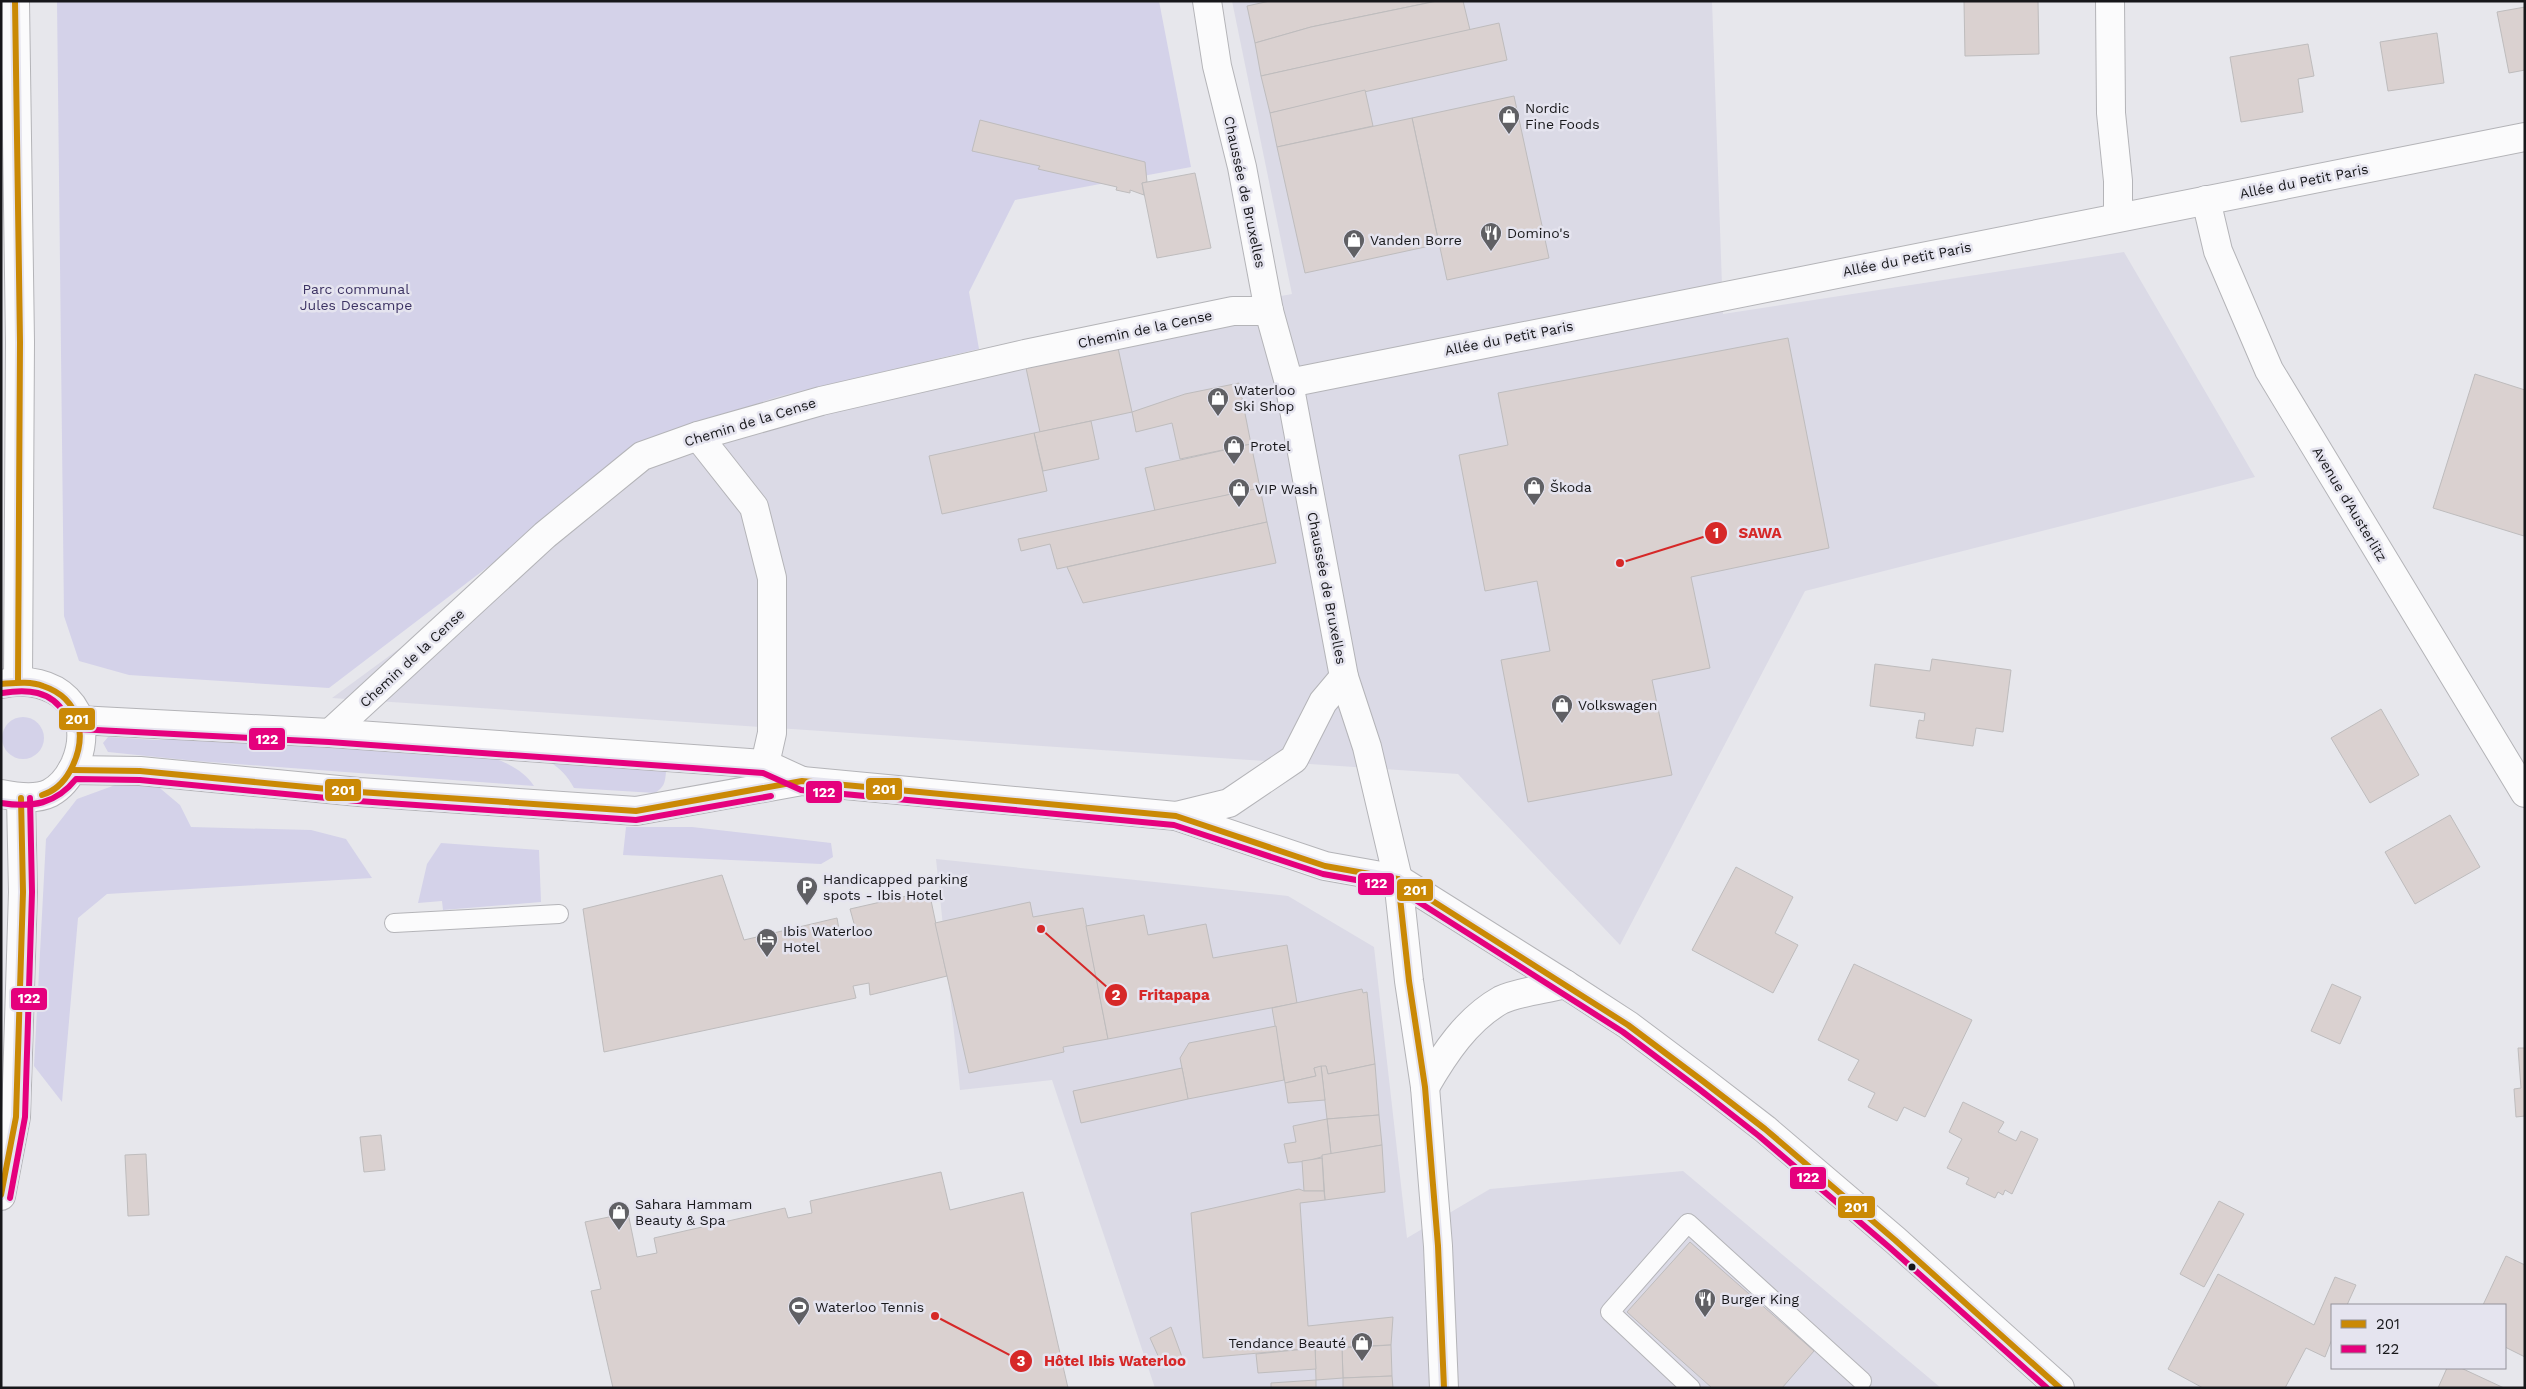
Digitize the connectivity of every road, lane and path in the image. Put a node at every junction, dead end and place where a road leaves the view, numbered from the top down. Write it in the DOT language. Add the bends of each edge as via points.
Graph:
graph roads {
  1 [pos="15,1"];
  2 [pos="1206,1"];
  3 [pos="2110,1"];
  4 [pos="2525,137"];
  5 [pos="2206,200"];
  6 [pos="2118,216"];
  7 [pos="1269,311"];
  8 [pos="11,342"];
  9 [pos="1289,383"];
  10 [pos="698,436"];
  11 [pos="1344,677"];
  12 [pos="10,682"];
  13 [pos="78,720"];
  14 [pos="330,733"];
  15 [pos="765,764"];
  16 [pos="72,770"];
  17 [pos="802,781"];
  18 [pos="2525,794"];
  19 [pos="11,796"];
  20 [pos="1176,816"];
  21 [pos="1398,879"];
  22 [pos="559,914"];
  23 [pos="394,923"];
  24 [pos="1565,984"];
  25 [pos="1425,1087"];
  26 [pos="1,1196"];
  27 [pos="1862,1381"];
  28 [pos="1444,1388"];
  29 [pos="1690,1388"];
  30 [pos="2060,1388"];
  1 -- 8 [label="main road"];
  2 -- 7 [label="main road, Chaussée de Bruxelles"];
  3 -- 6 [label="main road" via="2111,113"];
  4 -- 5 [label="main road, Allée du Petit Paris"];
  5 -- 6 [label="main road, Allée du Petit Paris"];
  5 -- 18 [label="main road, Avenue d'Austerlitz" via="2218,251 2269,370"];
  6 -- 9 [label="main road, Allée du Petit Paris"];
  7 -- 9 [label="main road, Chaussée de Bruxelles"];
  7 -- 10 [label="main road, Chemin de la Cense" via="1232,311 1025,354 821,401"];
  8 -- 12 [label="main road"];
  9 -- 11 [label="main road, Chaussée de Bruxelles"];
  10 -- 14 [label="main road, Chemin de la Cense" via="642,456 545,535"];
  10 -- 15 [label="main road" via="754,507 772,578 772,733"];
  11 -- 20 [label="main road" via="1323,702 1294,759 1228,803"];
  11 -- 21 [label="main road, Chaussée de Bruxelles" via="1367,747"];
  12 -- 13 [label="main road" via="39,682 57,691 72,704"];
  13 -- 14 [label="main road"];
  13 -- 16 [label="main road" via="82,748"];
  14 -- 15 [label="main road"];
  15 -- 17 [label="main road"];
  16 -- 17 [label="main road" via="140,771 359,792 636,811"];
  16 -- 19 [label="main road" via="49,794"];
  17 -- 20 [label="main road"];
  19 -- 26 [label="main road" via="23,892 16,1117"];
  20 -- 21 [label="main road" via="1325,866"];
  21 -- 24 [label="main road"];
  21 -- 25 [label="main road, Chaussée de Bruxelles"];
  22 -- 23 [label="lane"];
  24 -- 25 [label="main road" via="1502,1000 1479,1016 1446,1051"];
  24 -- 30 [label="main road" via="1628,1025 1765,1129"];
  25 -- 28 [label="main road, Chaussée de Bruxelles" via="1438,1246"];
  27 -- 29 [label="lane" via="1688,1223 1610,1312"];
}
